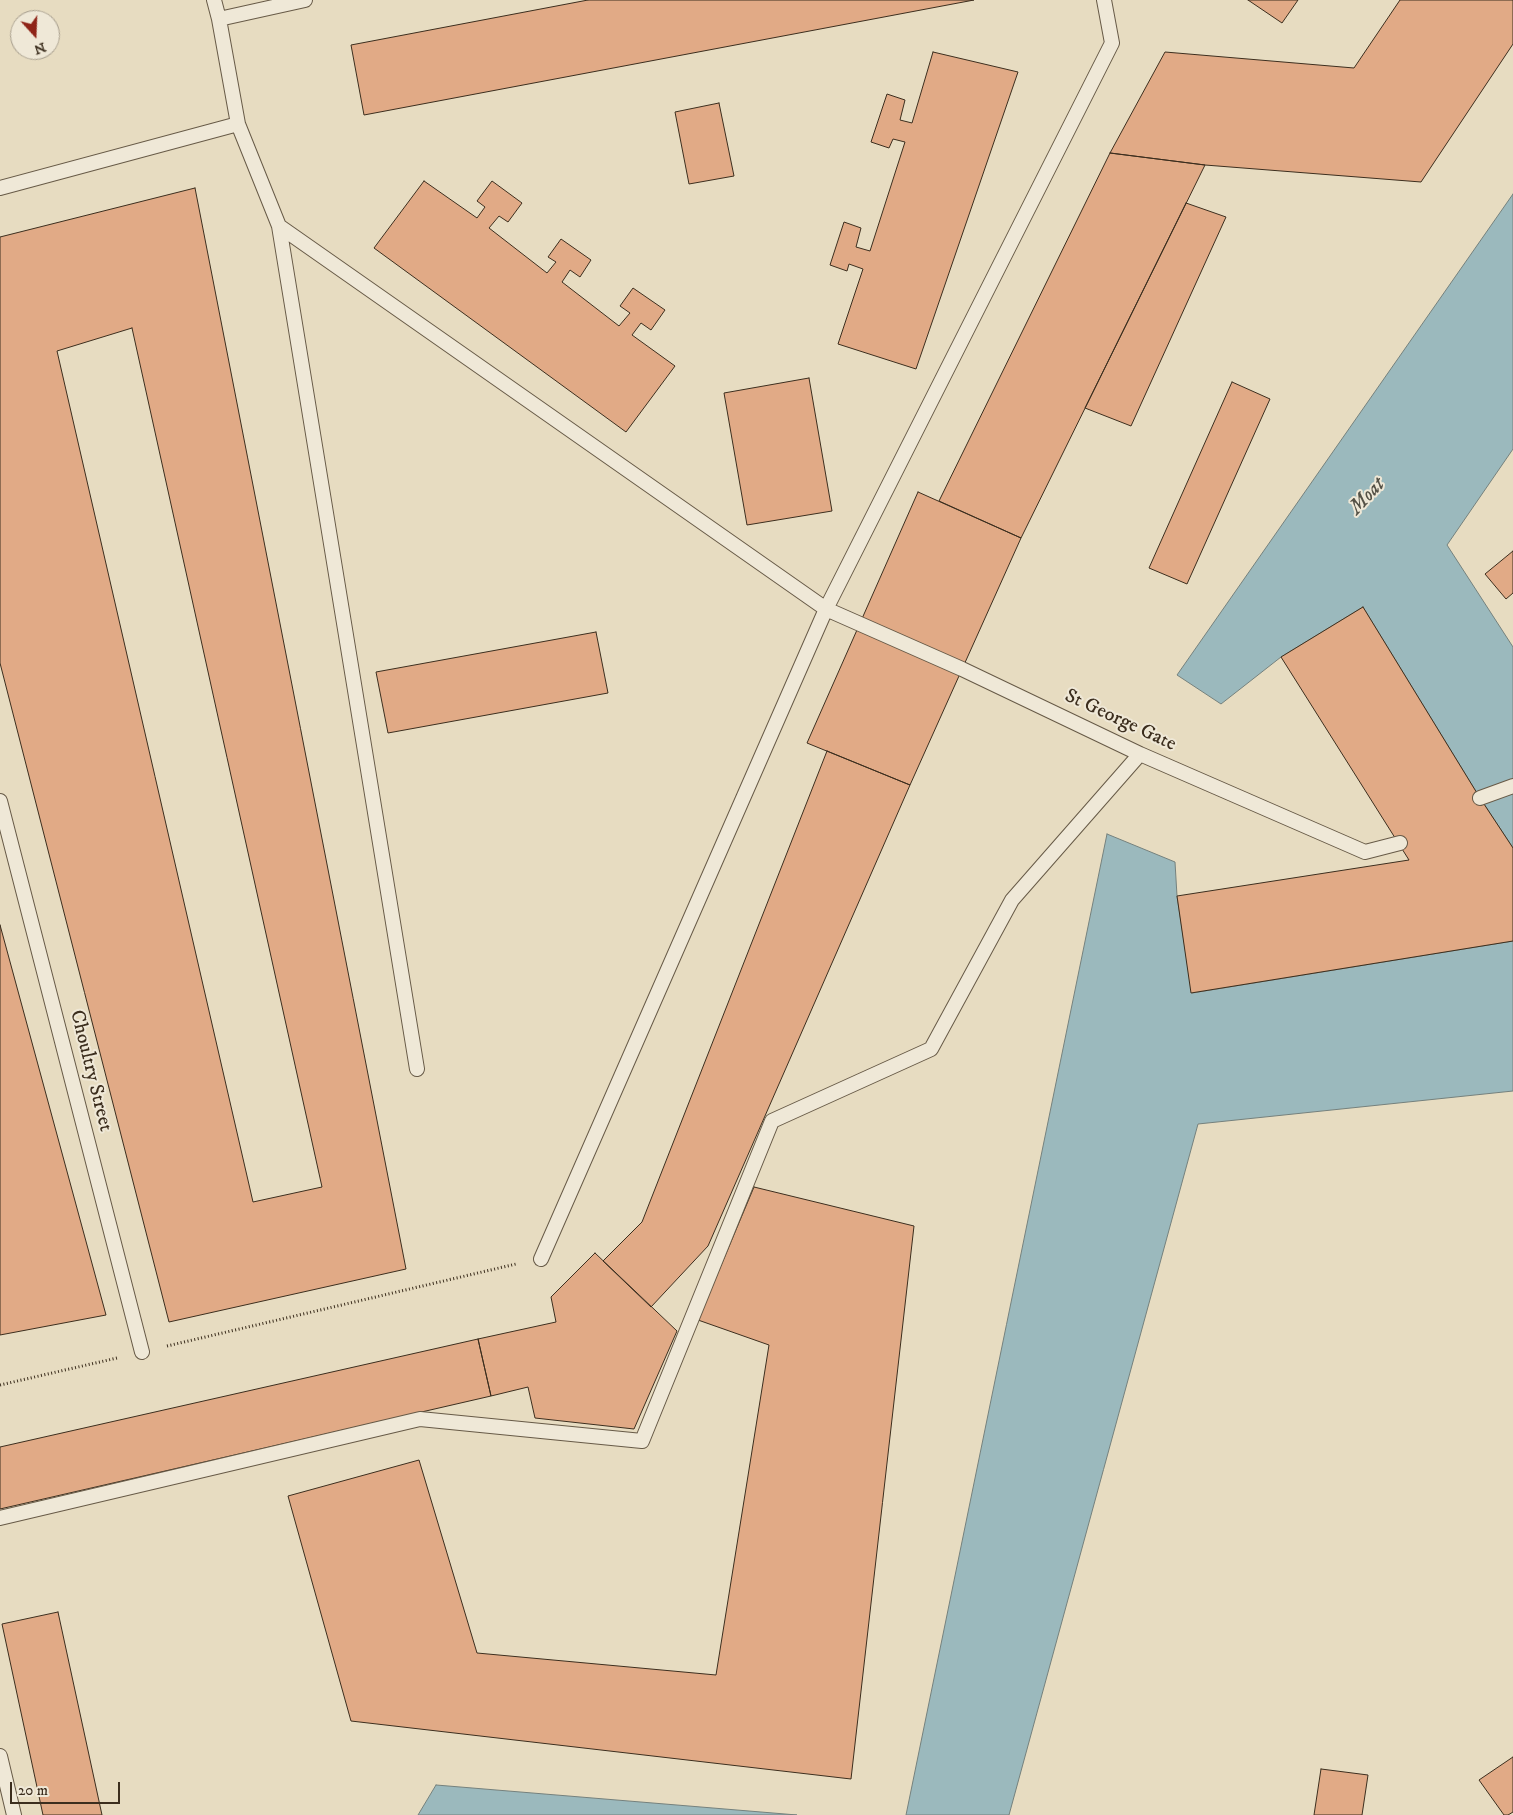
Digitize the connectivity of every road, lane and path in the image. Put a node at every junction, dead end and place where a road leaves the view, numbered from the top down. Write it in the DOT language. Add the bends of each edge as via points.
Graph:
graph roads {
  1 [pos="214,0"];
  2 [pos="305,0"];
  3 [pos="1104,0"];
  4 [pos="220,18"];
  5 [pos="238,124"];
  6 [pos="0,188"];
  7 [pos="278,226"];
  8 [pos="826,609"];
  9 [pos="1140,754"];
  10 [pos="1513,786"];
  11 [pos="1480,798"];
  12 [pos="0,801"];
  13 [pos="1400,843"];
  14 [pos="417,1069"];
  15 [pos="541,1259"];
  16 [pos="142,1352"];
  17 [pos="0,1385"];
  18 [pos="0,1518"];
  19 [pos="0,1756"];
  20 [pos="14,1815"];
  1 -- 4 [label="lane"];
  2 -- 4 [label="lane"];
  3 -- 8 [label="lane" via="1112,43"];
  4 -- 5 [label="lane"];
  5 -- 6 [label="lane"];
  5 -- 7 [label="lane"];
  7 -- 8 [label="lane, St George Gate"];
  7 -- 14 [label="lane"];
  8 -- 9 [label="lane, St George Gate"];
  8 -- 15 [label="lane"];
  9 -- 13 [label="lane, St George Gate" via="1365,852"];
  9 -- 18 [label="lane" via="1012,900 931,1048 772,1121 642,1441 420,1419"];
  10 -- 11 [label="lane"];
  12 -- 16 [label="lane, Choultry Street"];
  15 -- 16 [label="path"];
  16 -- 17 [label="path"];
  19 -- 20 [label="lane"];
}
